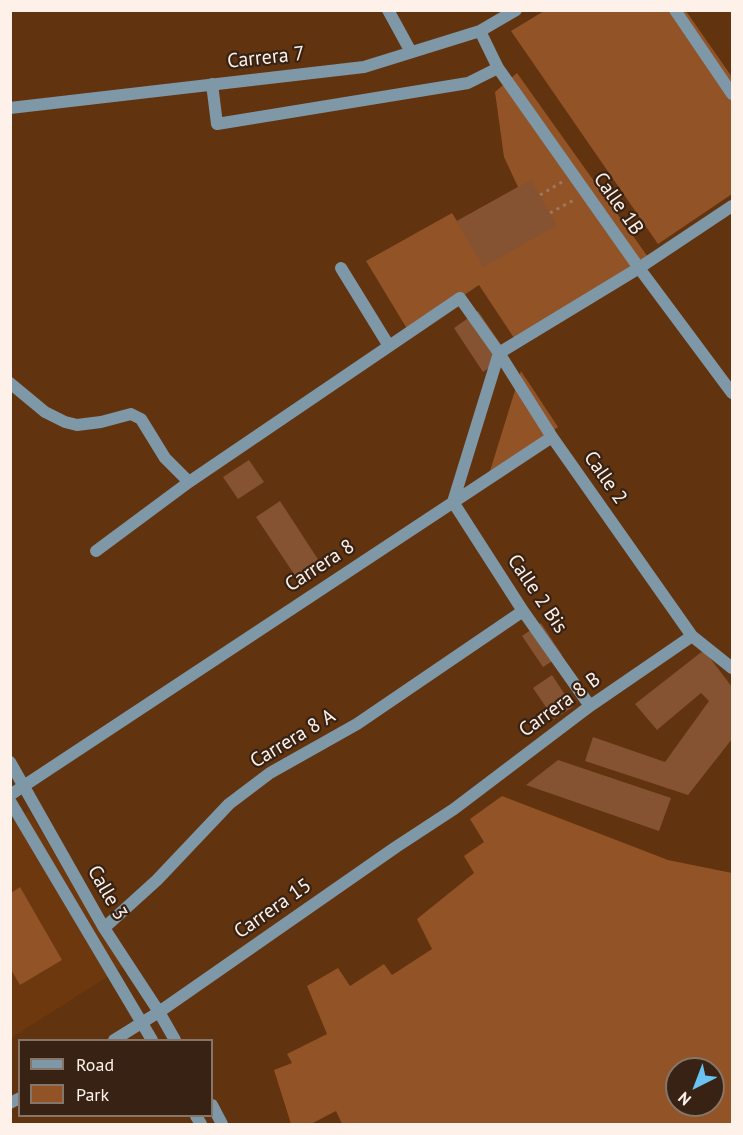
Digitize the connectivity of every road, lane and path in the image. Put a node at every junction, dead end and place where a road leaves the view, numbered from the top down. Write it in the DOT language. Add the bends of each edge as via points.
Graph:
graph roads {
  1 [pos="388,10"];
  2 [pos="675,10"];
  3 [pos="510,12"];
  4 [pos="480,31"];
  5 [pos="411,52"];
  6 [pos="498,68"];
  7 [pos="212,84"];
  8 [pos="732,94"];
  9 [pos="10,108"];
  10 [pos="574,175"];
  11 [pos="586,193"];
  12 [pos="540,195"];
  13 [pos="732,206"];
  14 [pos="550,213"];
  15 [pos="341,268"];
  16 [pos="639,268"];
  17 [pos="389,346"];
  18 [pos="499,353"];
  19 [pos="10,383"];
  20 [pos="732,393"];
  21 [pos="552,437"];
  22 [pos="189,482"];
  23 [pos="453,502"];
  24 [pos="96,551"];
  25 [pos="523,611"];
  26 [pos="692,636"];
  27 [pos="732,668"];
  28 [pos="590,706"];
  29 [pos="10,762"];
  30 [pos="23,786"];
  31 [pos="10,795"];
  32 [pos="10,801"];
  33 [pos="454,809"];
  34 [pos="104,927"];
  35 [pos="159,1012"];
  36 [pos="143,1023"];
  37 [pos="117,1039"];
  38 [pos="151,1039"];
  39 [pos="174,1039"];
  40 [pos="213,1108"];
  41 [pos="222,1125"];
  1 -- 5 [label="street"];
  2 -- 8 [label="street"];
  3 -- 4 [label="street, Carrera 7"];
  4 -- 5 [label="street, Carrera 7"];
  4 -- 6 [label="street, Calle 1B"];
  5 -- 7 [label="street, Carrera 7" via="364,67"];
  6 -- 7 [label="street" via="468,83 217,124"];
  6 -- 10 [label="street, Calle 1B"];
  7 -- 9 [label="street, Carrera 7"];
  10 -- 11 [label="street, Calle 1B"];
  10 -- 12 [label="path"];
  11 -- 14 [label="path"];
  11 -- 16 [label="street, Calle 1B"];
  13 -- 16 [label="street"];
  15 -- 17 [label="street"];
  16 -- 18 [label="street"];
  16 -- 20 [label="street, Calle 1B"];
  17 -- 18 [label="street, Calle 2" via="460,298"];
  17 -- 22 [label="street"];
  18 -- 21 [label="street, Calle 2"];
  18 -- 23 [label="street"];
  19 -- 22 [label="street" via="45,412 65,422 77,425 131,414 141,419 165,458"];
  21 -- 23 [label="street, Carrera 8"];
  21 -- 26 [label="street, Calle 2"];
  22 -- 24 [label="street"];
  23 -- 25 [label="street, Calle 2 Bis"];
  23 -- 30 [label="street, Carrera 8"];
  25 -- 28 [label="street, Calle 2 Bis"];
  25 -- 34 [label="street, Carrera 8 A" via="357,724 261,779 230,804 157,880"];
  26 -- 27 [label="street, Calle 2"];
  26 -- 28 [label="street, Carrera 8 B"];
  28 -- 33 [label="street, Carrera 8 B"];
  29 -- 30 [label="street, Calle 3"];
  30 -- 31 [label="street, Carrera 8"];
  30 -- 34 [label="street, Calle 3"];
  32 -- 36 [label="street, Calle 3"];
  33 -- 35 [label="street, Carrera 15"];
  34 -- 35 [label="street, Calle 3"];
  35 -- 36 [label="street, Carrera 15"];
  35 -- 39 [label="street, Calle 3"];
  36 -- 37 [label="street, Carrera 15"];
  36 -- 38 [label="street, Calle 3"];
  40 -- 41 [label="street"];
}
